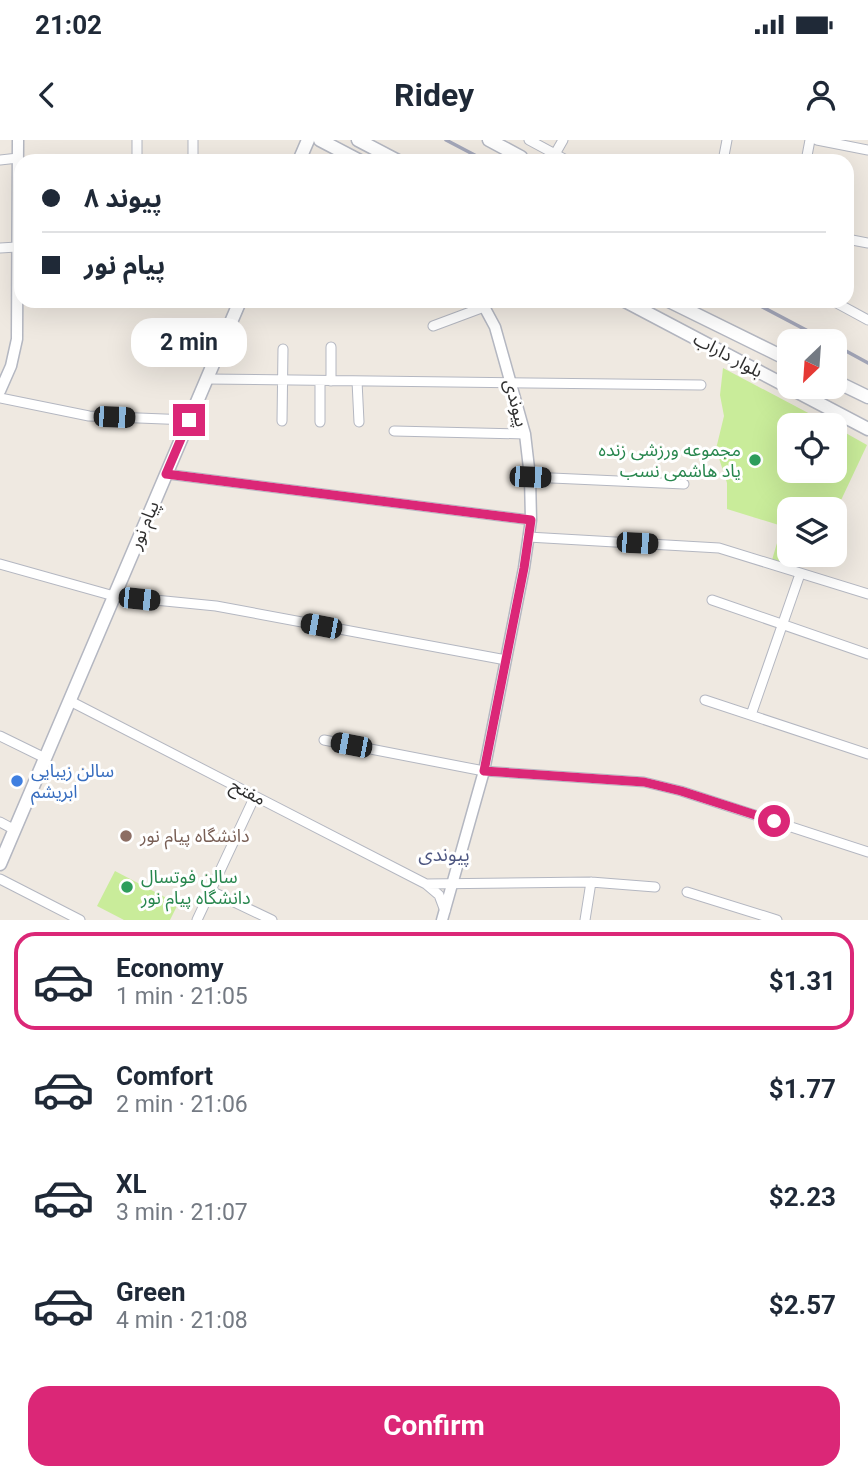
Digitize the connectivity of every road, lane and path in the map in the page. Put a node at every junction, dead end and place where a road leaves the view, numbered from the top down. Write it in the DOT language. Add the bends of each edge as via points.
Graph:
graph roads {
  1 [pos="320,140"];
  2 [pos="358,140"];
  3 [pos="489,140"];
  4 [pos="529,140"];
  5 [pos="563,140"];
  6 [pos="817,140"];
  7 [pos="868,149"];
  8 [pos="347,154"];
  9 [pos="385,154"];
  10 [pos="515,154"];
  11 [pos="555,154"];
  12 [pos="18,308"];
  13 [pos="237,308"];
  14 [pos="474,308"];
  15 [pos="487,308"];
  16 [pos="638,308"];
  17 [pos="683,308"];
  18 [pos="696,308"];
  19 [pos="846,308"];
  20 [pos="868,320"];
  21 [pos="713,323"];
  22 [pos="433,326"];
  23 [pos="331,347"];
  24 [pos="283,349"];
  25 [pos="777,354"];
  26 [pos="206,379"];
  27 [pos="281,380"];
  28 [pos="325,381"];
  29 [pos="357,381"];
  30 [pos="512,383"];
  31 [pos="701,384"];
  32 [pos="847,387"];
  33 [pos="0,391"];
  34 [pos="868,397"];
  35 [pos="0,398"];
  36 [pos="189,420"];
  37 [pos="282,421"];
  38 [pos="320,422"];
  39 [pos="359,422"];
  40 [pos="865,426"];
  41 [pos="394,430"];
  42 [pos="525,434"];
  43 [pos="166,474"];
  44 [pos="530,477"];
  45 [pos="684,484"];
  46 [pos="531,520"];
  47 [pos="528,537"];
  48 [pos="0,564"];
  49 [pos="800,574"];
  50 [pos="868,594"];
  51 [pos="114,596"];
  52 [pos="712,600"];
  53 [pos="783,625"];
  54 [pos="868,654"];
  55 [pos="506,660"];
  56 [pos="705,700"];
  57 [pos="70,701"];
  58 [pos="751,715"];
  59 [pos="0,736"];
  60 [pos="324,740"];
  61 [pos="868,754"];
  62 [pos="45,758"];
  63 [pos="484,771"];
  64 [pos="255,796"];
  65 [pos="0,822"];
  66 [pos="15,830"];
  67 [pos="868,852"];
  68 [pos="0,864"];
  69 [pos="0,879"];
  70 [pos="591,882"];
  71 [pos="453,883"];
  72 [pos="426,884"];
  73 [pos="655,887"];
  74 [pos="211,891"];
  75 [pos="687,892"];
  76 [pos="444,915"];
  77 [pos="766,918"];
  78 [pos="80,920"];
  79 [pos="197,920"];
  80 [pos="272,920"];
  81 [pos="585,920"];
  82 [pos="777,920"];
  1 -- 8 [label="main road"];
  2 -- 9 [label="main road"];
  3 -- 10 [label="main road"];
  4 -- 11 [label="street"];
  5 -- 11 [label="street"];
  6 -- 7 [label="street"];
  12 -- 33 [label="street" via="18,339"];
  13 -- 26 [label="main road, پیام نور"];
  14 -- 22 [label="street"];
  15 -- 30 [label="street, پیوندی"];
  16 -- 40 [label="main road, بلوار داراب"];
  17 -- 21 [label="main road, بلوار داراب"];
  18 -- 21 [label="main road"];
  19 -- 20 [label="street"];
  21 -- 25 [label="main road, بلوار داراب"];
  23 -- 28 [label="street"];
  24 -- 27 [label="street"];
  26 -- 27 [label="street"];
  26 -- 36 [label="main road, پیام نور"];
  27 -- 28 [label="street"];
  27 -- 37 [label="street"];
  28 -- 29 [label="street"];
  28 -- 38 [label="street"];
  29 -- 30 [label="street"];
  29 -- 39 [label="street"];
  30 -- 31 [label="street"];
  30 -- 42 [label="street, پیوندی"];
  32 -- 34 [label="main road"];
  35 -- 36 [label="street" via="89,416"];
  36 -- 43 [label="main road, پیام نور"];
  41 -- 42 [label="street"];
  42 -- 44 [label="street, پیوندی"];
  43 -- 46 [label="street"];
  43 -- 51 [label="main road, پیام نور"];
  44 -- 45 [label="street"];
  44 -- 46 [label="street, پیوندی"];
  46 -- 47 [label="street, پیوندی"];
  47 -- 49 [label="street" via="719,548"];
  47 -- 55 [label="street, پیوندی"];
  48 -- 51 [label="street"];
  49 -- 50 [label="street"];
  49 -- 53 [label="street"];
  51 -- 55 [label="street" via="215,606"];
  51 -- 57 [label="main road, پیام نور"];
  52 -- 53 [label="street"];
  53 -- 54 [label="street"];
  53 -- 58 [label="street"];
  55 -- 63 [label="street, پیوندی"];
  56 -- 58 [label="street"];
  57 -- 62 [label="main road, پیام نور"];
  57 -- 64 [label="street, مفتح"];
  58 -- 61 [label="street"];
  59 -- 62 [label="street"];
  60 -- 63 [label="street"];
  62 -- 66 [label="main road, پیام نور"];
  63 -- 67 [label="street" via="644,782"];
  63 -- 71 [label="street, پیوندی"];
  64 -- 72 [label="street, مفتح"];
  64 -- 74 [label="street"];
  65 -- 66 [label="street"];
  66 -- 68 [label="main road, پیام نور"];
  69 -- 78 [label="street"];
  70 -- 71 [label="street"];
  70 -- 73 [label="street"];
  70 -- 81 [label="street"];
  71 -- 72 [label="street"];
  71 -- 76 [label="street, پیوندی"];
  72 -- 76 [label="street" via="439,895"];
  74 -- 79 [label="street"];
  74 -- 80 [label="street"];
  75 -- 77 [label="street"];
  77 -- 82 [label="street"];
}
